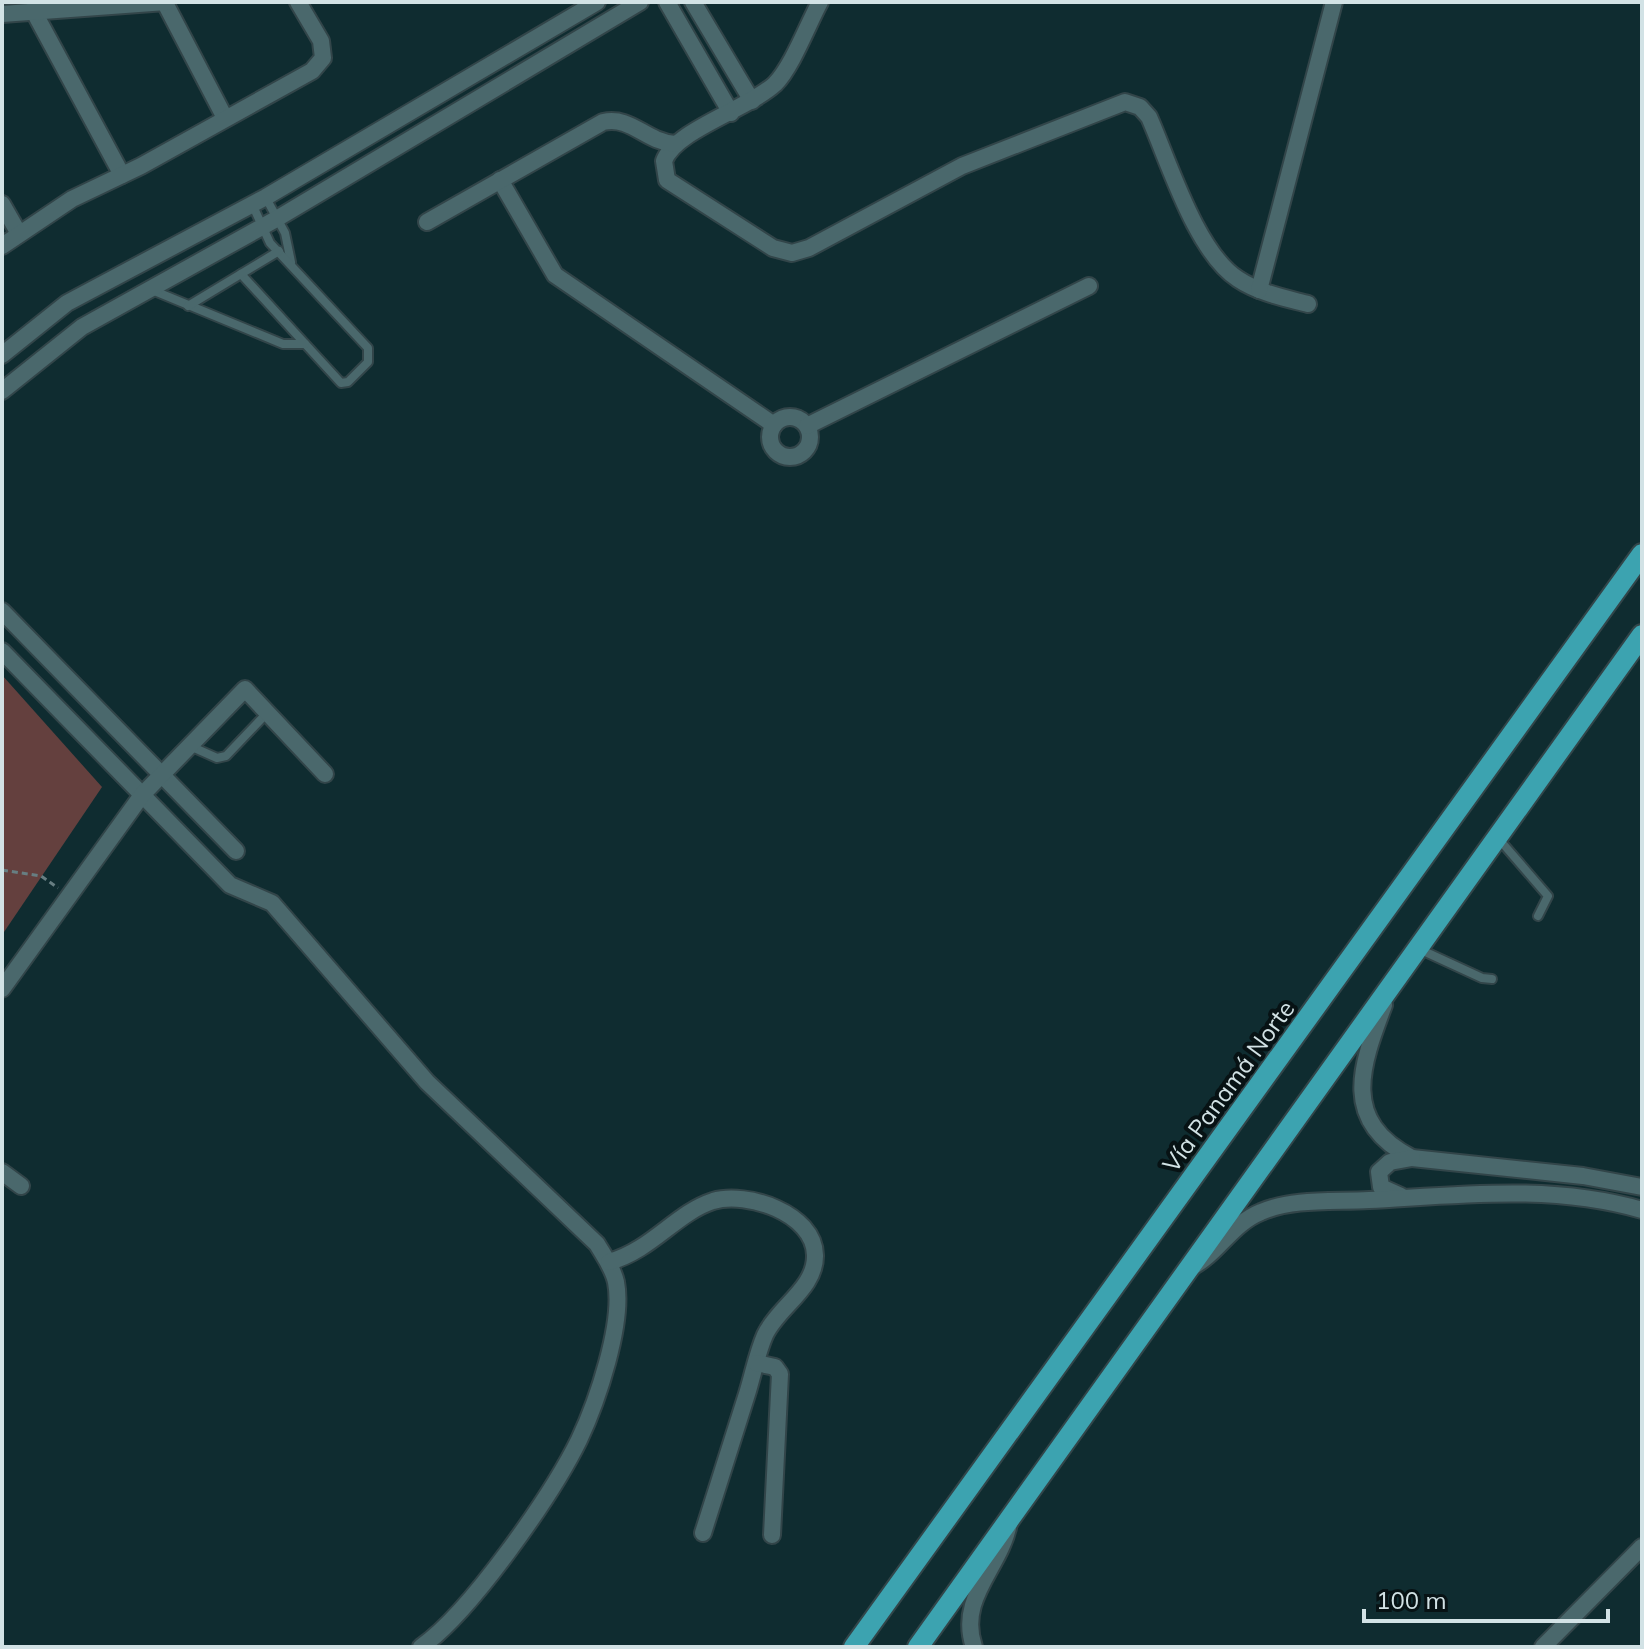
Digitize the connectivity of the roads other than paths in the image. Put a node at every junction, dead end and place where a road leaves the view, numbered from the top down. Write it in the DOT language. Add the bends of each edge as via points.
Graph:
graph roads {
  1 [pos="166,2"];
  2 [pos="298,2"];
  3 [pos="597,2"];
  4 [pos="640,2"];
  5 [pos="667,2"];
  6 [pos="693,2"];
  7 [pos="820,2"];
  8 [pos="1329,4"];
  9 [pos="33,10"];
  10 [pos="2,14"];
  11 [pos="752,101"];
  12 [pos="731,113"];
  13 [pos="225,118"];
  14 [pos="675,144"];
  15 [pos="122,175"];
  16 [pos="500,180"];
  17 [pos="259,201"];
  18 [pos="2,204"];
  19 [pos="278,218"];
  20 [pos="427,222"];
  21 [pos="262,227"];
  22 [pos="18,232"];
  23 [pos="2,246"];
  24 [pos="279,251"];
  25 [pos="291,262"];
  26 [pos="241,274"];
  27 [pos="1089,286"];
  28 [pos="151,289"];
  29 [pos="1259,290"];
  30 [pos="1308,304"];
  31 [pos="188,306"];
  32 [pos="305,344"];
  33 [pos="2,355"];
  34 [pos="2,391"];
  35 [pos="774,425"];
  36 [pos="807,426"];
  37 [pos="1642,554"];
  38 [pos="2,611"];
  39 [pos="1642,635"];
  40 [pos="2,651"];
  41 [pos="267,713"];
  42 [pos="190,746"];
  43 [pos="325,774"];
  44 [pos="161,775"];
  45 [pos="142,795"];
  46 [pos="1497,837"];
  47 [pos="236,851"];
  48 [pos="1538,916"];
  49 [pos="1418,948"];
  50 [pos="1492,979"];
  51 [pos="1390,988"];
  52 [pos="2,989"];
  53 [pos="1412,1158"];
  54 [pos="2,1172"];
  55 [pos="1616,1182"];
  56 [pos="21,1186"];
  57 [pos="1642,1187"];
  58 [pos="1407,1198"];
  59 [pos="1613,1203"];
  60 [pos="1642,1210"];
  61 [pos="609,1262"];
  62 [pos="1190,1268"];
  63 [pos="756,1363"];
  64 [pos="1009,1521"];
  65 [pos="703,1533"];
  66 [pos="772,1535"];
  67 [pos="1642,1547"];
  68 [pos="421,1647"];
  69 [pos="854,1647"];
  70 [pos="918,1647"];
  71 [pos="974,1647"];
  72 [pos="1543,1647"];
  1 -- 9 [label="street"];
  1 -- 13 [label="street"];
  2 -- 13 [label="street" via="321,41 323,58 312,71"];
  3 -- 17 [label="street"];
  4 -- 19 [label="street"];
  5 -- 12 [label="street"];
  6 -- 11 [label="street"];
  7 -- 11 [label="street" via="777,82"];
  8 -- 29 [label="street"];
  9 -- 10 [label="street"];
  9 -- 15 [label="street"];
  11 -- 12 [label="street"];
  12 -- 14 [label="street"];
  13 -- 15 [label="street"];
  14 -- 16 [label="street" via="649,139 627,123 603,122"];
  14 -- 29 [label="street" via="664,161 667,180 773,248 792,253 962,166 1125,102 1149,117 1215,256 1236,278"];
  15 -- 22 [label="street"];
  16 -- 20 [label="street"];
  16 -- 35 [label="street" via="555,275"];
  17 -- 19 [label="lane"];
  17 -- 21 [label="lane"];
  17 -- 33 [label="street" via="67,303"];
  18 -- 22 [label="street"];
  19 -- 21 [label="street"];
  19 -- 25 [label="lane"];
  21 -- 24 [label="lane"];
  21 -- 28 [label="street"];
  22 -- 23 [label="street"];
  24 -- 25 [label="lane"];
  24 -- 26 [label="lane"];
  25 -- 32 [label="lane" via="371,355 348,382 341,383"];
  26 -- 31 [label="lane"];
  26 -- 32 [label="lane"];
  27 -- 36 [label="street"];
  28 -- 31 [label="lane"];
  28 -- 34 [label="street" via="82,327"];
  29 -- 30 [label="street"];
  31 -- 32 [label="lane" via="291,346"];
  35 -- 36 [label="street" via="787,417"];
  35 -- 36 [label="street" via="774,450 789,458 805,451"];
  37 -- 69 [label="main road, Vía Panamá Norte"];
  38 -- 44 [label="street"];
  39 -- 46 [label="main road"];
  40 -- 45 [label="street"];
  41 -- 42 [label="lane" via="226,756 217,758"];
  41 -- 42 [label="street" via="245,689"];
  41 -- 43 [label="street"];
  42 -- 44 [label="street"];
  44 -- 45 [label="street"];
  44 -- 47 [label="street"];
  45 -- 52 [label="street"];
  45 -- 61 [label="street" via="230,885 272,903 427,1082 597,1244"];
  46 -- 48 [label="lane" via="1548,896"];
  46 -- 49 [label="main road"];
  49 -- 50 [label="lane"];
  49 -- 51 [label="main road"];
  51 -- 53 [label="street" via="1361,1070 1362,1097 1380,1134"];
  51 -- 62 [label="main road"];
  53 -- 55 [label="street"];
  53 -- 58 [label="street" via="1385,1165 1378,1177 1385,1190"];
  54 -- 56 [label="street"];
  55 -- 57 [label="street"];
  55 -- 59 [label="street"];
  58 -- 59 [label="street" via="1531,1192"];
  58 -- 62 [label="street" via="1272,1208 1239,1225 1207,1260"];
  59 -- 60 [label="street"];
  61 -- 63 [label="street" via="637,1253 713,1201 759,1203 793,1218 810,1234 814,1270 773,1320"];
  61 -- 68 [label="street" via="616,1282 616,1311 607,1361 579,1439 496,1565 451,1622"];
  62 -- 64 [label="main road"];
  63 -- 65 [label="street"];
  63 -- 66 [label="street" via="775,1367 780,1374"];
  64 -- 70 [label="main road"];
  64 -- 71 [label="street" via="1006,1543 971,1606"];
  67 -- 72 [label="street"];
}
